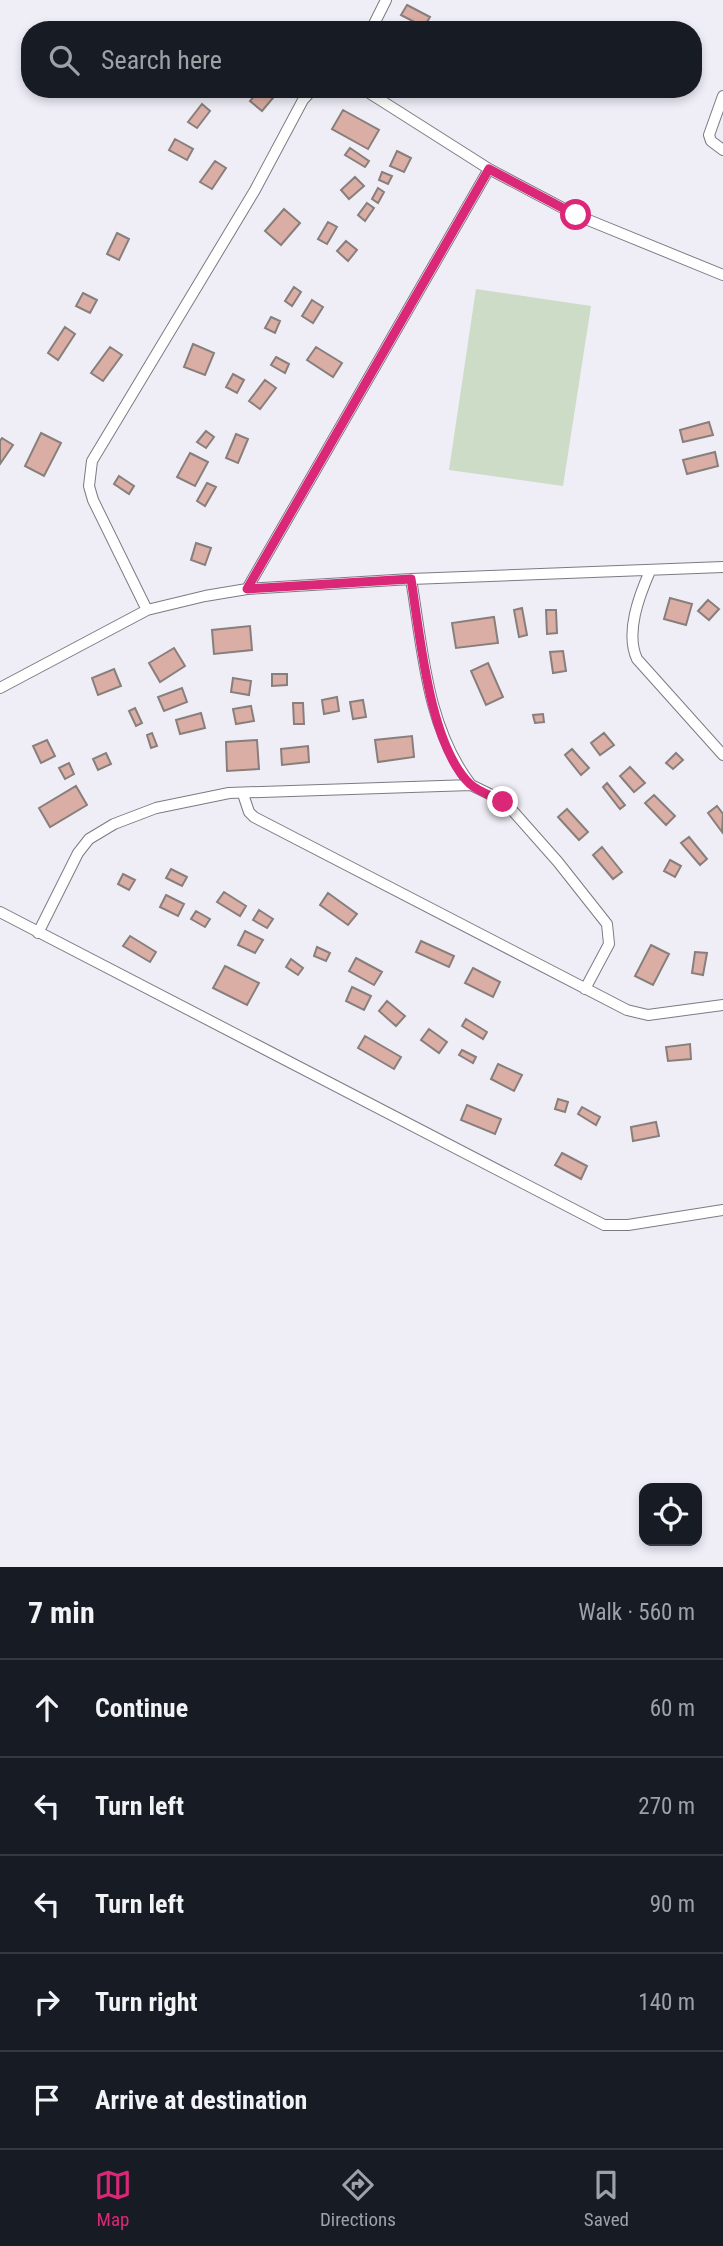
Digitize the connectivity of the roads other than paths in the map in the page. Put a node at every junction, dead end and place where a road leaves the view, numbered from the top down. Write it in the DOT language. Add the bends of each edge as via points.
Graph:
graph roads {
  1 [pos="386,0"];
  2 [pos="376,21"];
  3 [pos="723,96"];
  4 [pos="305,98"];
  5 [pos="377,98"];
  6 [pos="723,150"];
  7 [pos="489,169"];
  8 [pos="723,275"];
  9 [pos="723,567"];
  10 [pos="650,571"];
  11 [pos="411,579"];
  12 [pos="247,589"];
  13 [pos="147,610"];
  14 [pos="0,688"];
  15 [pos="723,755"];
  16 [pos="471,785"];
  17 [pos="243,794"];
  18 [pos="0,912"];
  19 [pos="38,933"];
  20 [pos="585,989"];
  21 [pos="723,1005"];
  22 [pos="723,1210"];
  1 -- 2 [label="street"];
  3 -- 6 [label="street" via="709,135"];
  4 -- 13 [label="street" via="255,190 92,461 89,486 93,500"];
  5 -- 7 [label="street"];
  7 -- 8 [label="street" via="576,215"];
  7 -- 12 [label="street"];
  9 -- 10 [label="street"];
  10 -- 11 [label="street"];
  10 -- 15 [label="street" via="640,593 632,649"];
  11 -- 12 [label="street"];
  11 -- 16 [label="street" via="437,722"];
  12 -- 13 [label="street"];
  13 -- 14 [label="street"];
  16 -- 17 [label="street"];
  16 -- 20 [label="street" via="503,802 607,924 609,944"];
  17 -- 19 [label="street" via="213,794 156,808 100,830 78,853"];
  17 -- 20 [label="street" via="254,817"];
  18 -- 19 [label="street"];
  19 -- 22 [label="street" via="604,1224 628,1225"];
  20 -- 21 [label="street" via="639,1014"];
}
